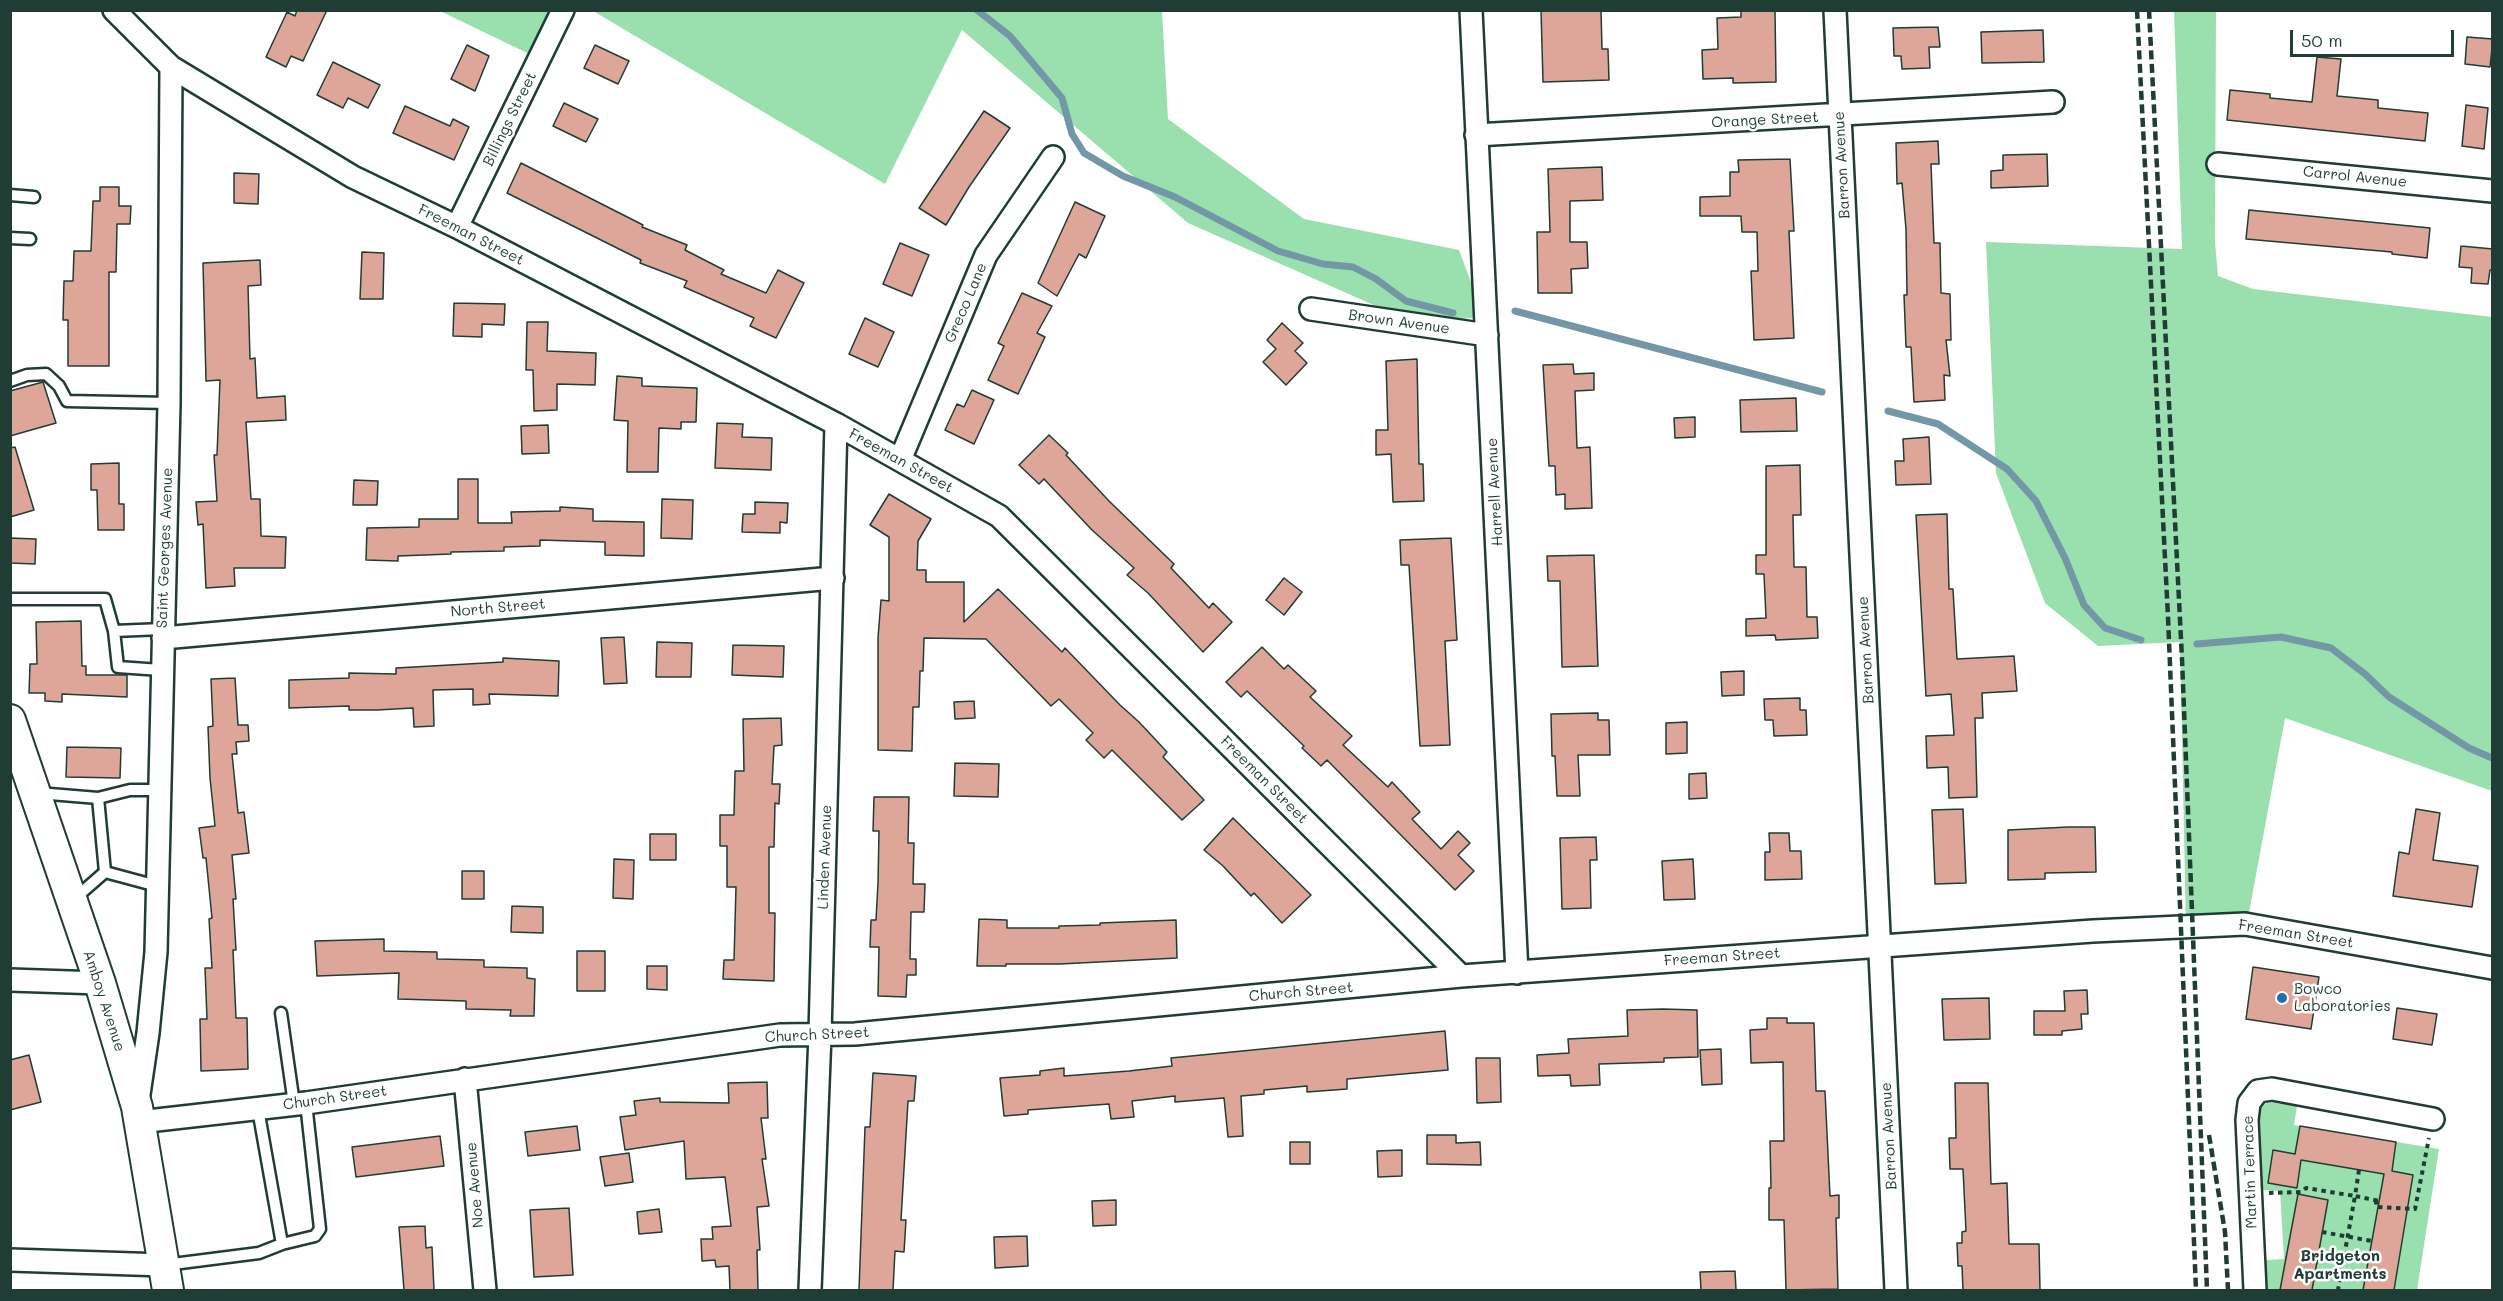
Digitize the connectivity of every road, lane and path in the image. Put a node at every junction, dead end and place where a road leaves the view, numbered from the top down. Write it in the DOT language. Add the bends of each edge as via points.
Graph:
graph roads {
  1 [pos="114,10"];
  2 [pos="563,10"];
  3 [pos="1471,10"];
  4 [pos="1835,10"];
  5 [pos="171,67"];
  6 [pos="2053,102"];
  7 [pos="1840,116"];
  8 [pos="1476,135"];
  9 [pos="1053,157"];
  10 [pos="2218,164"];
  11 [pos="2493,191"];
  12 [pos="10,195"];
  13 [pos="34,196"];
  14 [pos="457,227"];
  15 [pos="10,238"];
  16 [pos="30,239"];
  17 [pos="1311,309"];
  18 [pos="1487,335"];
  19 [pos="10,381"];
  20 [pos="169,403"];
  21 [pos="836,424"];
  22 [pos="900,460"];
  23 [pos="832,578"];
  24 [pos="10,599"];
  25 [pos="114,631"];
  26 [pos="163,634"];
  27 [pos="161,670"];
  28 [pos="10,720"];
  29 [pos="159,790"];
  30 [pos="35,793"];
  31 [pos="98,798"];
  32 [pos="105,872"];
  33 [pos="157,886"];
  34 [pos="72,901"];
  35 [pos="1880,946"];
  36 [pos="2493,968"];
  37 [pos="1517,973"];
  38 [pos="1461,976"];
  39 [pos="10,980"];
  40 [pos="100,983"];
  41 [pos="281,1013"];
  42 [pos="820,1034"];
  43 [pos="465,1079"];
  44 [pos="300,1103"];
  45 [pos="258,1109"];
  46 [pos="138,1115"];
  47 [pos="2433,1119"];
  48 [pos="2359,1170"];
  49 [pos="2250,1194"];
  50 [pos="2355,1196"];
  51 [pos="2322,1232"];
  52 [pos="2348,1237"];
  53 [pos="2372,1241"];
  54 [pos="282,1244"];
  55 [pos="10,1260"];
  56 [pos="166,1278"];
  57 [pos="485,1290"];
  58 [pos="810,1290"];
  59 [pos="1896,1290"];
  60 [pos="2255,1290"];
  61 [pos="2338,1290"];
  1 -- 5 [label="street"];
  2 -- 14 [label="street, Billings Street"];
  3 -- 8 [label="street, Harrell Avenue"];
  4 -- 7 [label="street, Barron Avenue"];
  5 -- 14 [label="street, Freeman Street" via="353,177"];
  5 -- 20 [label="street, Saint Georges Avenue"];
  6 -- 7 [label="street, Orange Street"];
  7 -- 8 [label="street, Orange Street"];
  7 -- 35 [label="street, Barron Avenue"];
  8 -- 18 [label="street, Harrell Avenue"];
  9 -- 22 [label="street, Greco Lane" via="986,255"];
  10 -- 11 [label="street, Carrol Avenue"];
  12 -- 13 [label="lane"];
  14 -- 21 [label="street, Freeman Street"];
  15 -- 16 [label="lane"];
  17 -- 18 [label="street, Brown Avenue"];
  18 -- 37 [label="street, Harrell Avenue"];
  19 -- 20 [label="lane" via="46,374 67,401"];
  20 -- 26 [label="street, Saint Georges Avenue"];
  21 -- 22 [label="street, Freeman Street"];
  21 -- 23 [label="street, Linden Avenue"];
  22 -- 38 [label="street, Freeman Street" via="999,516"];
  23 -- 26 [label="street, North Street"];
  23 -- 42 [label="street, Linden Avenue"];
  24 -- 25 [label="lane" via="105,599"];
  25 -- 26 [label="lane"];
  25 -- 27 [label="lane" via="118,668"];
  26 -- 27 [label="street, Saint Georges Avenue"];
  27 -- 29 [label="street, Saint Georges Avenue"];
  28 -- 30 [label="main road, Amboy Avenue"];
  29 -- 31 [label="lane" via="130,790"];
  29 -- 33 [label="street, Saint Georges Avenue"];
  30 -- 31 [label="lane"];
  30 -- 34 [label="main road, Amboy Avenue"];
  31 -- 32 [label="lane"];
  32 -- 33 [label="lane"];
  32 -- 34 [label="lane"];
  33 -- 46 [label="street, Saint Georges Avenue" via="155,959"];
  34 -- 40 [label="main road, Amboy Avenue"];
  35 -- 36 [label="street, Freeman Street" via="2245,924"];
  35 -- 37 [label="street, Freeman Street"];
  35 -- 59 [label="street, Barron Avenue"];
  37 -- 38 [label="street, Freeman Street"];
  38 -- 42 [label="street, Church Street" via="855,1034"];
  39 -- 40 [label="street"];
  40 -- 46 [label="main road, Amboy Avenue"];
  41 -- 44 [label="lane"];
  42 -- 43 [label="street, Church Street" via="780,1035"];
  42 -- 58 [label="street, Linden Avenue"];
  43 -- 44 [label="street, Church Street"];
  43 -- 57 [label="street, Noe Avenue"];
  44 -- 45 [label="street, Church Street"];
  44 -- 54 [label="lane" via="320,1229 315,1236"];
  45 -- 46 [label="street, Church Street"];
  45 -- 54 [label="lane"];
  46 -- 56 [label="main road, Amboy Avenue"];
  47 -- 49 [label="street, Martin Terrace" via="2272,1089 2258,1091 2249,1103 2247,1120"];
  47 -- 50 [label="path" via="2415,1209 2376,1207 2378,1200"];
  48 -- 50 [label="path"];
  49 -- 50 [label="path" via="2301,1192 2306,1188"];
  49 -- 60 [label="street, Martin Terrace"];
  50 -- 52 [label="path"];
  51 -- 52 [label="path"];
  52 -- 53 [label="path"];
  52 -- 61 [label="path"];
  54 -- 56 [label="lane"];
  55 -- 56 [label="street"];
}
